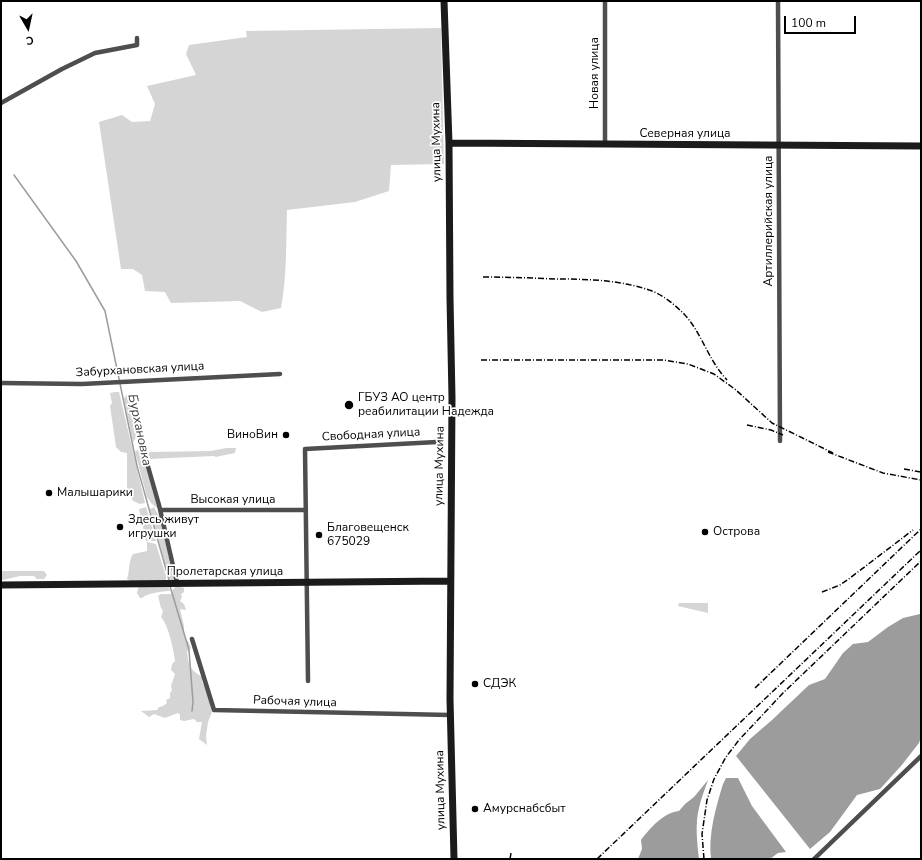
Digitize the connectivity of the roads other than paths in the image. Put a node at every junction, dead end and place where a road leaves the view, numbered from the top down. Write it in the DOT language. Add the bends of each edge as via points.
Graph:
graph roads {
  1 [pos="444,1"];
  2 [pos="605,1"];
  3 [pos="778,1"];
  4 [pos="137,38"];
  5 [pos="1,103"];
  6 [pos="449,143"];
  7 [pos="605,144"];
  8 [pos="779,145"];
  9 [pos="921,146"];
  10 [pos="280,374"];
  11 [pos="1,383"];
  12 [pos="780,441"];
  13 [pos="141,442"];
  14 [pos="437,442"];
  15 [pos="160,510"];
  16 [pos="306,510"];
  17 [pos="450,581"];
  18 [pos="306,582"];
  19 [pos="172,583"];
  20 [pos="1,585"];
  21 [pos="192,639"];
  22 [pos="308,681"];
  23 [pos="450,715"];
  24 [pos="921,756"];
  25 [pos="454,859"];
  26 [pos="814,859"];
  1 -- 6 [label="street, улица Мухина"];
  2 -- 7 [label="street, Новая улица"];
  3 -- 8 [label="street, Артиллерийская улица"];
  4 -- 5 [label="street" via="137,45 95,53"];
  6 -- 7 [label="street, Северная улица"];
  6 -- 17 [label="street, улица Мухина" via="452,398"];
  7 -- 8 [label="street, Северная улица"];
  8 -- 9 [label="street, Северная улица"];
  8 -- 12 [label="street, Артиллерийская улица"];
  10 -- 11 [label="street, Забурхановская улица" via="72,384"];
  13 -- 15 [label="street"];
  14 -- 16 [label="street, Свободная улица" via="305,449"];
  15 -- 16 [label="street, Высокая улица"];
  15 -- 19 [label="street"];
  16 -- 18 [label="street"];
  17 -- 18 [label="street, Пролетарская улица"];
  17 -- 23 [label="street, улица Мухина"];
  18 -- 19 [label="street, Пролетарская улица"];
  18 -- 22 [label="street"];
  19 -- 20 [label="street, Пролетарская улица"];
  21 -- 23 [label="street, Рабочая улица" via="214,710"];
  23 -- 25 [label="street, улица Мухина"];
  24 -- 26 [label="street"];
}
